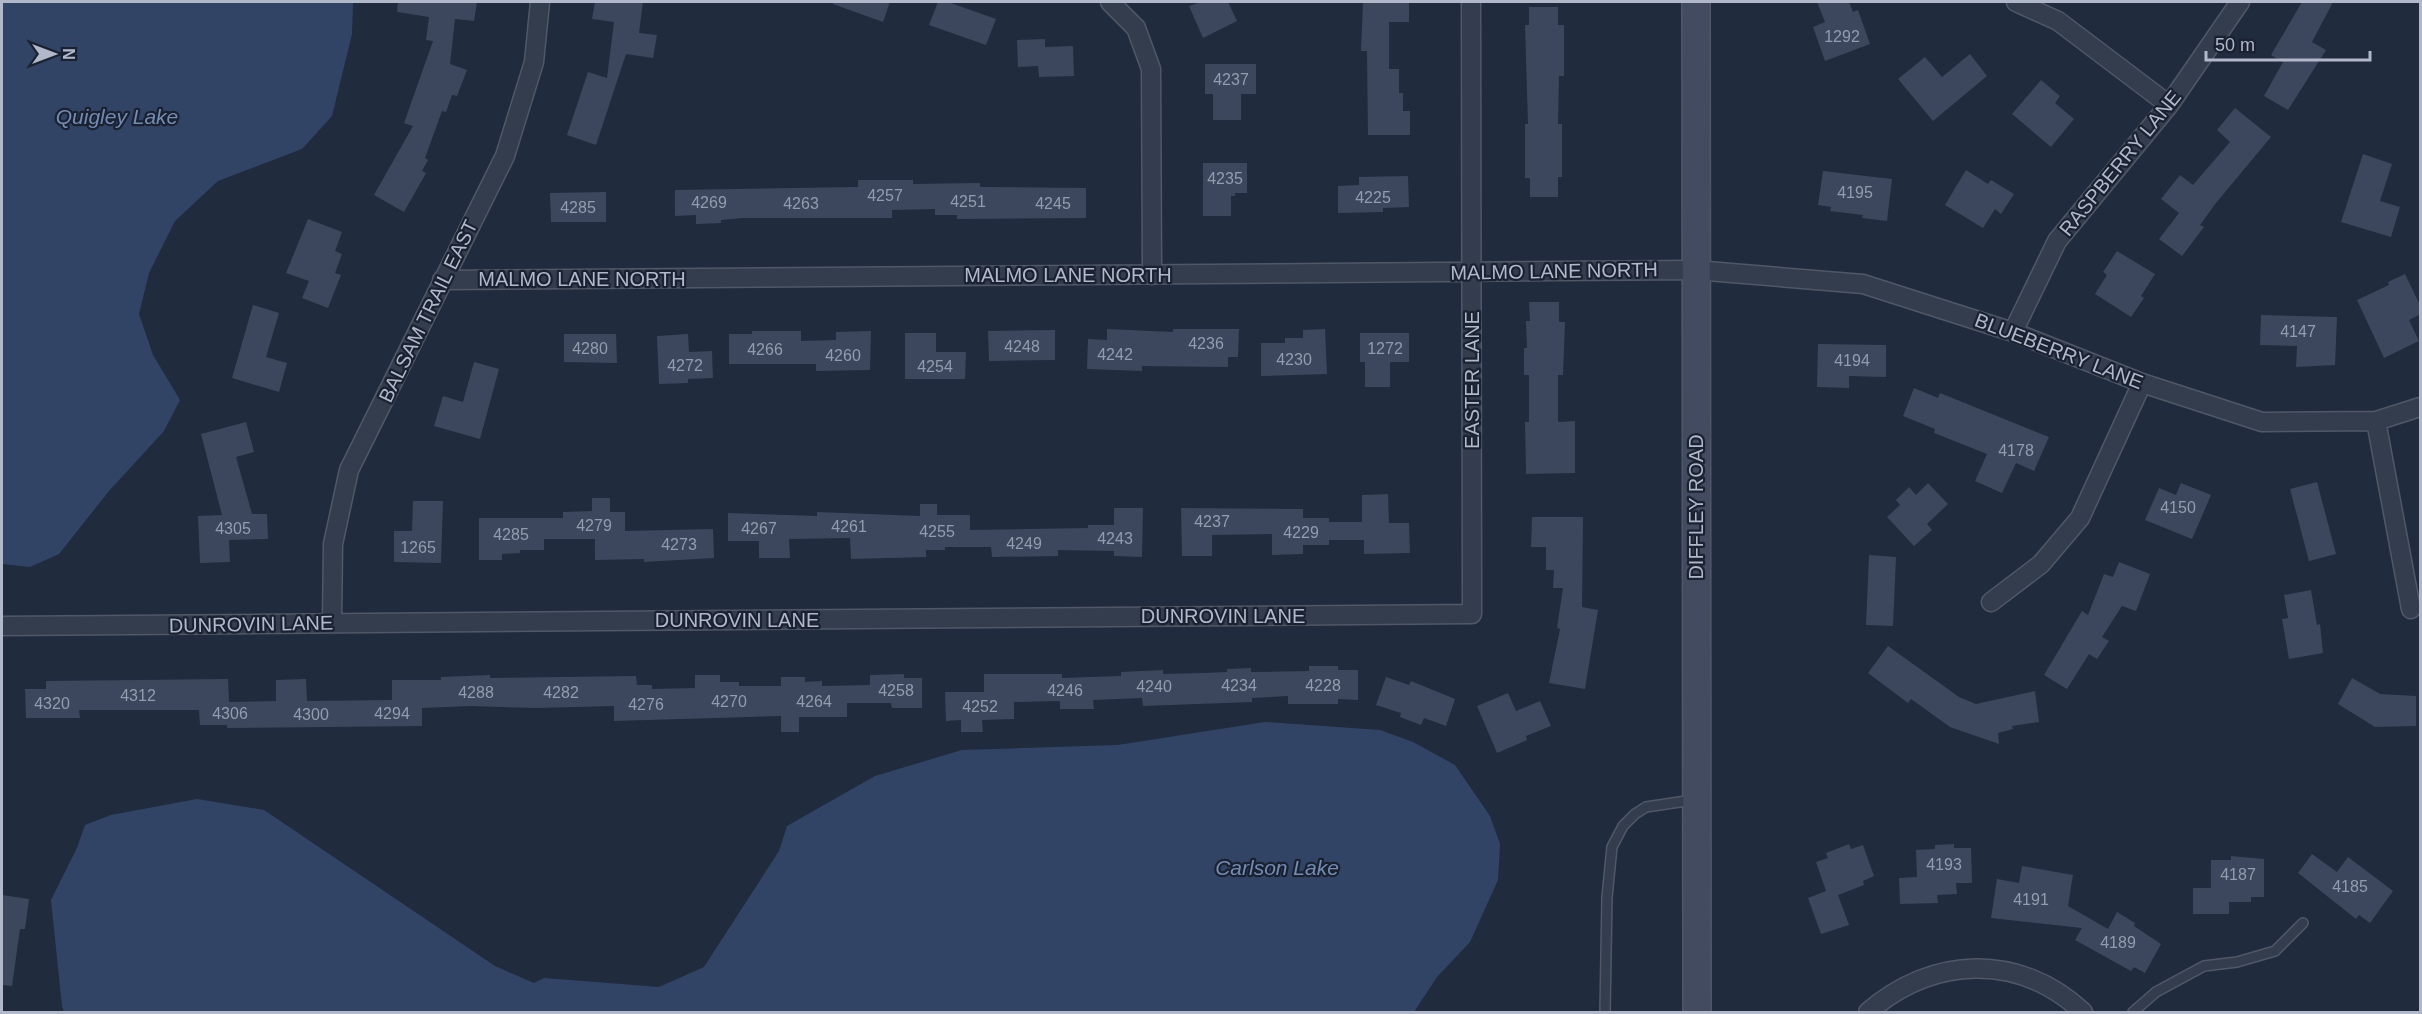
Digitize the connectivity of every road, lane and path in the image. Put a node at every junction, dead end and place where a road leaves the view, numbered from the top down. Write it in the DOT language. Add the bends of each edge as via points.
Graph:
graph roads {
  1 [pos="540,2"];
  2 [pos="1110,2"];
  3 [pos="1471,2"];
  4 [pos="1696,2"];
  5 [pos="2016,2"];
  6 [pos="2240,2"];
  7 [pos="2169,105"];
  8 [pos="1695,270"];
  9 [pos="1472,272"];
  10 [pos="1152,274"];
  11 [pos="442,280"];
  12 [pos="2013,332"];
  13 [pos="2142,383"];
  14 [pos="2421,407"];
  15 [pos="2376,421"];
  16 [pos="1991,602"];
  17 [pos="2411,609"];
  18 [pos="1472,614"];
  19 [pos="332,623"];
  20 [pos="2,626"];
  21 [pos="1696,800"];
  22 [pos="2303,923"];
  23 [pos="1605,1012"];
  24 [pos="1697,1012"];
  25 [pos="1868,1012"];
  26 [pos="2083,1012"];
  27 [pos="2133,1012"];
  1 -- 11 [label="street, BALSAM TRAIL EAST" via="534,62 505,156"];
  2 -- 10 [label="street" via="1136,28 1150,69"];
  3 -- 9 [label="street, EASTER LANE"];
  4 -- 8 [label="main road, DIFFLEY ROAD"];
  5 -- 7 [label="street" via="2058,21"];
  6 -- 7 [label="street, RASPBERRY LANE"];
  7 -- 12 [label="street, RASPBERRY LANE" via="2057,241"];
  8 -- 9 [label="street, MALMO LANE NORTH"];
  8 -- 12 [label="street, BLUEBERRY LANE" via="1863,284"];
  8 -- 21 [label="main road, DIFFLEY ROAD"];
  9 -- 10 [label="street, MALMO LANE NORTH"];
  9 -- 18 [label="street, EASTER LANE"];
  10 -- 11 [label="street, MALMO LANE NORTH"];
  11 -- 19 [label="street, BALSAM TRAIL EAST" via="349,470 333,544"];
  12 -- 13 [label="street, BLUEBERRY LANE"];
  13 -- 15 [label="street, BLUEBERRY LANE" via="2262,422"];
  13 -- 16 [label="street" via="2080,518 2041,564"];
  14 -- 15 [label="street, BLUEBERRY LANE"];
  15 -- 17 [label="street"];
  18 -- 19 [label="street, DUNROVIN LANE"];
  19 -- 20 [label="street, DUNROVIN LANE"];
  21 -- 23 [label="lane" via="1646,807 1623,826 1612,846"];
  21 -- 24 [label="main road, DIFFLEY ROAD"];
  22 -- 27 [label="lane" via="2276,951 2204,966 2156,992"];
  25 -- 26 [label="street" via="1902,987 1941,972 1966,968 2008,971 2027,977 2059,993"];
}
